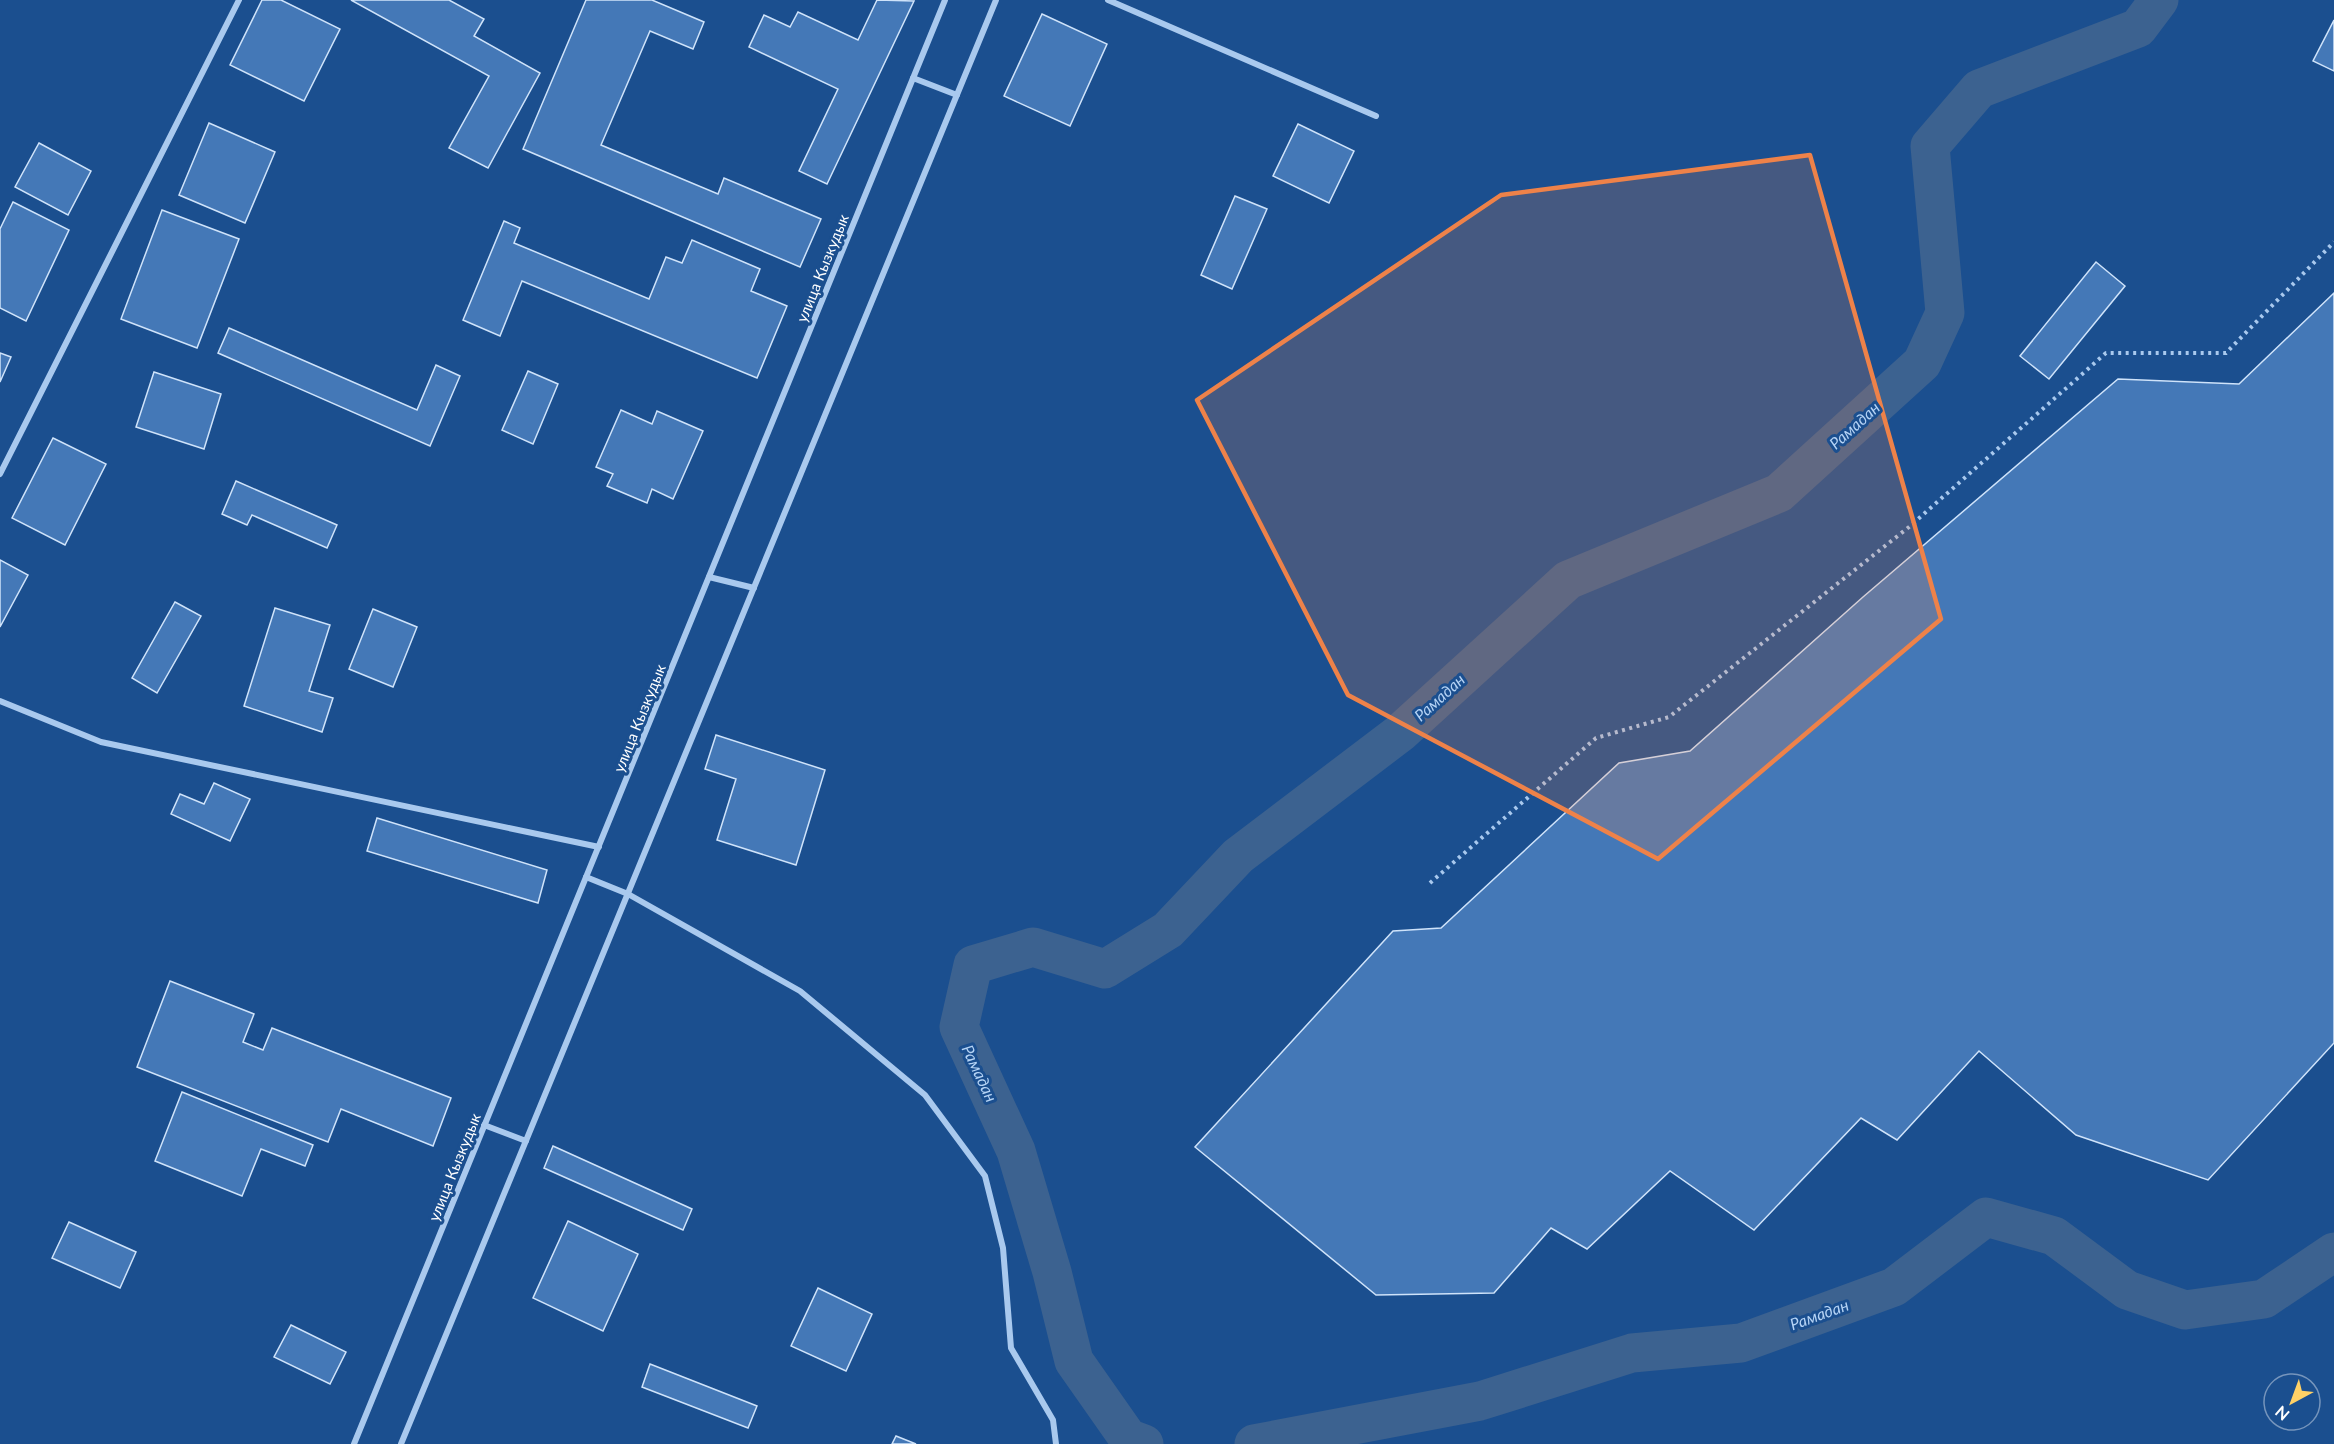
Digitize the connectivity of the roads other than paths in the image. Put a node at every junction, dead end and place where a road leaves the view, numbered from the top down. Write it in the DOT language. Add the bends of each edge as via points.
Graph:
graph roads {
  1 [pos="239,0"];
  2 [pos="945,0"];
  3 [pos="996,0"];
  4 [pos="1108,0"];
  5 [pos="913,78"];
  6 [pos="957,95"];
  7 [pos="1376,116"];
  8 [pos="0,474"];
  9 [pos="709,577"];
  10 [pos="754,588"];
  11 [pos="0,701"];
  12 [pos="598,847"];
  13 [pos="586,877"];
  14 [pos="628,894"];
  15 [pos="484,1125"];
  16 [pos="526,1141"];
  17 [pos="354,1444"];
  18 [pos="401,1444"];
  19 [pos="1056,1444"];
  1 -- 8 [label="street"];
  2 -- 5 [label="street, улица Кызкудык"];
  3 -- 6 [label="street"];
  4 -- 7 [label="street"];
  5 -- 6 [label="street"];
  5 -- 9 [label="street, улица Кызкудык"];
  6 -- 10 [label="street"];
  9 -- 10 [label="street"];
  9 -- 12 [label="street, улица Кызкудык"];
  10 -- 14 [label="street"];
  11 -- 12 [label="street" via="101,742"];
  12 -- 13 [label="street, улица Кызкудык"];
  13 -- 14 [label="street"];
  13 -- 15 [label="street, улица Кызкудык"];
  14 -- 16 [label="street"];
  14 -- 19 [label="street" via="800,992 925,1095 985,1176 1003,1248 1011,1348 1053,1420"];
  15 -- 16 [label="street"];
  15 -- 17 [label="street, улица Кызкудык"];
  16 -- 18 [label="street"];
}
